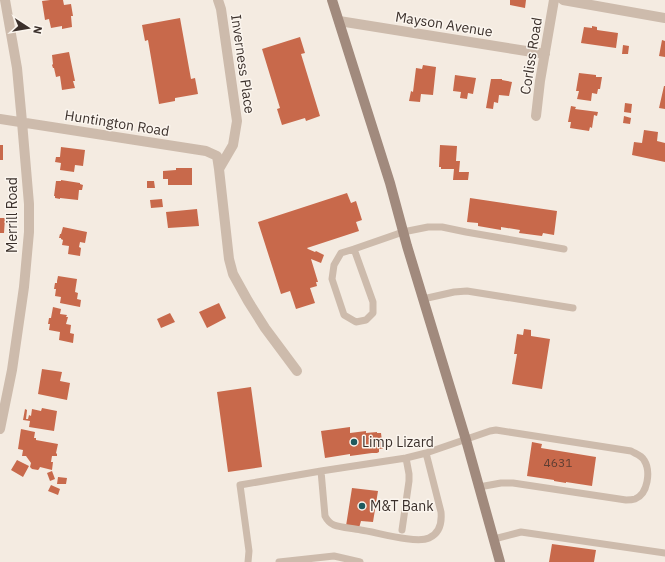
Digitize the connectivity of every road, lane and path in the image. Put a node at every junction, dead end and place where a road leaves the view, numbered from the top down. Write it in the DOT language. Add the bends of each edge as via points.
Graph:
graph roads {
  1 [pos="6,0"];
  2 [pos="218,0"];
  3 [pos="332,0"];
  4 [pos="554,0"];
  5 [pos="563,0"];
  6 [pos="665,18"];
  7 [pos="338,21"];
  8 [pos="545,54"];
  9 [pos="536,116"];
  10 [pos="0,119"];
  11 [pos="22,122"];
  12 [pos="219,169"];
  13 [pos="403,232"];
  14 [pos="354,248"];
  15 [pos="564,249"];
  16 [pos="423,299"];
  17 [pos="573,308"];
  18 [pos="297,371"];
  19 [pos="0,429"];
  20 [pos="466,440"];
  21 [pos="426,453"];
  22 [pos="406,458"];
  23 [pos="321,471"];
  24 [pos="479,487"];
  25 [pos="402,530"];
  26 [pos="494,539"];
  27 [pos="665,553"];
  28 [pos="248,562"];
  29 [pos="279,562"];
  30 [pos="360,562"];
  31 [pos="500,562"];
  1 -- 11 [label="street, Merrill Road"];
  2 -- 12 [label="street, Inverness Place" via="237,121 233,145"];
  3 -- 7 [label="main road"];
  4 -- 8 [label="street, Corliss Road"];
  5 -- 6 [label="street"];
  7 -- 8 [label="street, Mayson Avenue"];
  7 -- 13 [label="main road"];
  8 -- 9 [label="street, Corliss Road"];
  10 -- 11 [label="street, Huntington Road"];
  11 -- 12 [label="street, Huntington Road" via="206,151 216,156"];
  11 -- 19 [label="street, Merrill Road" via="29,232 12,370"];
  12 -- 18 [label="street" via="233,274 265,328"];
  13 -- 14 [label="lane"];
  13 -- 15 [label="lane" via="442,227"];
  13 -- 16 [label="main road"];
  14 -- 14 [label="lane" via="340,253 334,265 332,279 344,315 356,322 366,320 372,313 373,302"];
  16 -- 17 [label="lane" via="467,291"];
  16 -- 20 [label="main road"];
  20 -- 21 [label="lane"];
  20 -- 24 [label="main road"];
  20 -- 24 [label="lane" via="490,431 505,431 631,451 644,460 647,468 645,489 635,499 626,500 513,483"];
  21 -- 22 [label="lane"];
  21 -- 23 [label="lane" via="441,512 440,527 435,535 427,539 382,535 329,522 325,516"];
  22 -- 23 [label="lane"];
  22 -- 25 [label="lane" via="409,482"];
  23 -- 28 [label="lane" via="240,485 249,551"];
  24 -- 26 [label="main road"];
  26 -- 27 [label="lane" via="521,532"];
  26 -- 31 [label="main road"];
  29 -- 30 [label="lane" via="334,556"];
}
